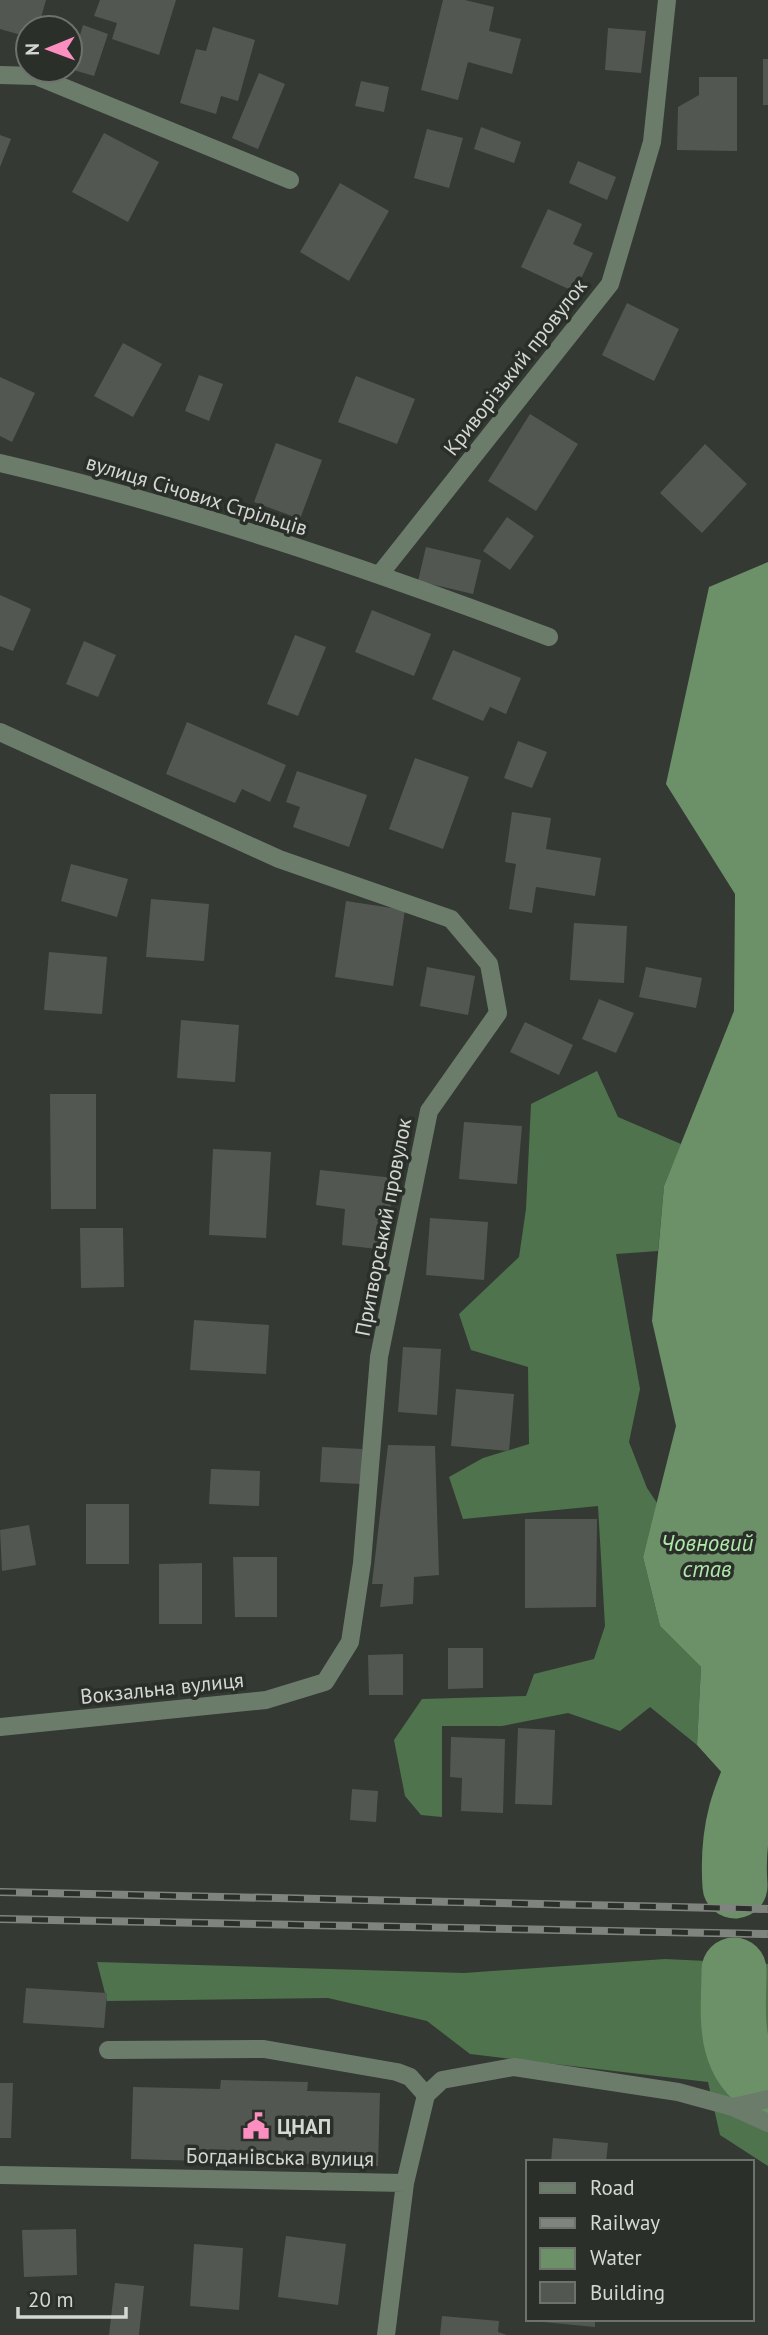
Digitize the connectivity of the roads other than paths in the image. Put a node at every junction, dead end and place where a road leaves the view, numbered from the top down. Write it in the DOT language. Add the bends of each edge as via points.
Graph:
graph roads {
  1 [pos="667,0"];
  2 [pos="0,75"];
  3 [pos="290,180"];
  4 [pos="0,463"];
  5 [pos="380,574"];
  6 [pos="550,637"];
  7 [pos="0,732"];
  8 [pos="326,1682"];
  9 [pos="0,1727"];
  10 [pos="108,2050"];
  11 [pos="426,2095"];
  12 [pos="762,2101"];
  13 [pos="733,2107"];
  14 [pos="768,2123"];
  15 [pos="0,2175"];
  16 [pos="405,2183"];
  17 [pos="386,2335"];
  1 -- 5 [label="street, Криворізький провулок" via="652,142 610,284"];
  2 -- 3 [label="street" via="36,76"];
  4 -- 5 [label="street, вулиця Січових Стрільців" via="55,475"];
  5 -- 6 [label="street, вулиця Січових Стрільців"];
  7 -- 8 [label="street, Притворський провулок" via="279,859 451,919 489,964 498,1013 429,1111 379,1357 362,1563 350,1642"];
  8 -- 9 [label="street, Вокзальна вулиця" via="266,1700"];
  10 -- 11 [label="street" via="264,2049 397,2073 410,2077"];
  11 -- 13 [label="street" via="442,2080 513,2067 678,2092"];
  11 -- 16 [label="street"];
  12 -- 13 [label="street"];
  13 -- 14 [label="street"];
  15 -- 16 [label="street, Богданівська вулиця"];
  16 -- 17 [label="street"];
}
